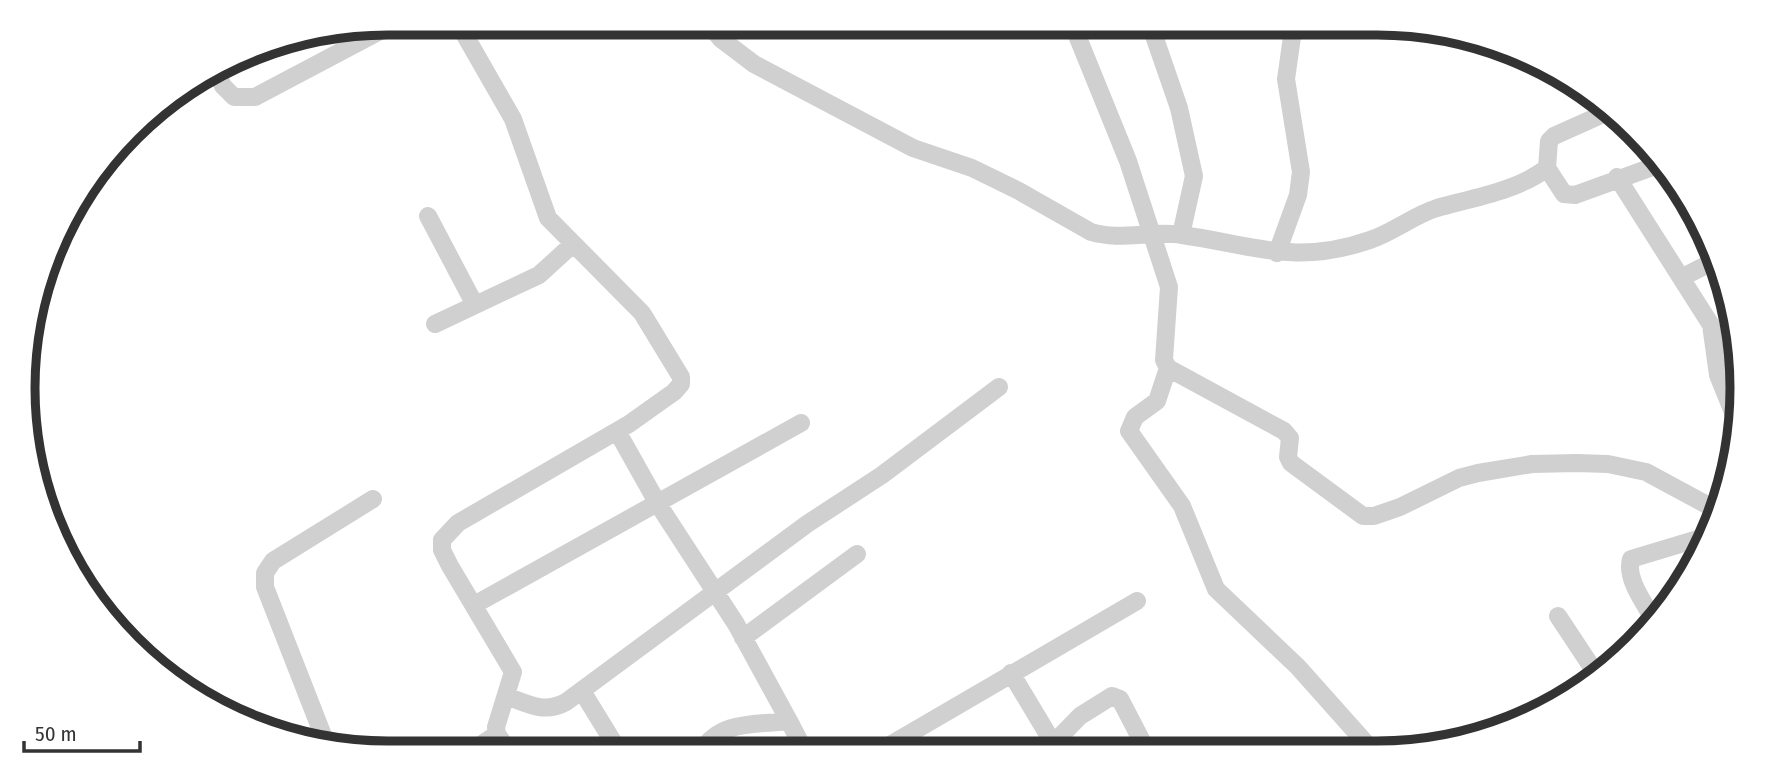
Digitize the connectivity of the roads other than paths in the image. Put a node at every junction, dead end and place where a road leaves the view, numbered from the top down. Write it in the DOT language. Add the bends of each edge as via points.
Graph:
graph roads {
  1 [pos="465,35"];
  2 [pos="718,35"];
  3 [pos="1077,35"];
  4 [pos="1154,35"];
  5 [pos="1292,35"];
  6 [pos="371,36"];
  7 [pos="219,78"];
  8 [pos="1601,115"];
  9 [pos="1652,167"];
  10 [pos="1547,168"];
  11 [pos="1617,177"];
  12 [pos="428,216"];
  13 [pos="1181,234"];
  14 [pos="1151,236"];
  15 [pos="572,244"];
  16 [pos="1277,253"];
  17 [pos="1707,265"];
  18 [pos="1681,278"];
  19 [pos="475,306"];
  20 [pos="435,324"];
  21 [pos="1168,368"];
  22 [pos="999,387"];
  23 [pos="1729,402"];
  24 [pos="801,423"];
  25 [pos="617,431"];
  26 [pos="373,499"];
  27 [pos="658,504"];
  28 [pos="1709,506"];
  29 [pos="1696,539"];
  30 [pos="857,554"];
  31 [pos="714,591"];
  32 [pos="1138,601"];
  33 [pos="474,605"];
  34 [pos="1650,612"];
  35 [pos="1558,616"];
  36 [pos="743,638"];
  37 [pos="1592,668"];
  38 [pos="1011,673"];
  39 [pos="582,691"];
  40 [pos="506,696"];
  41 [pos="789,721"];
  42 [pos="497,734"];
  43 [pos="323,735"];
  44 [pos="487,741"];
  45 [pos="502,741"];
  46 [pos="613,741"];
  47 [pos="708,741"];
  48 [pos="799,741"];
  49 [pos="897,741"];
  50 [pos="1047,741"];
  51 [pos="1056,741"];
  52 [pos="1142,741"];
  53 [pos="1364,741"];
  1 -- 15 [label="street" via="513,119 548,218"];
  2 -- 14 [label="street" via="754,64 913,148 972,168 1091,232"];
  3 -- 14 [label="street" via="1128,161"];
  4 -- 13 [label="street" via="1179,108 1194,176"];
  5 -- 16 [label="street" via="1286,79 1301,172 1298,195"];
  6 -- 7 [label="street" via="255,97 234,97"];
  8 -- 10 [label="street" via="1554,136 1549,141"];
  9 -- 11 [label="street"];
  10 -- 11 [label="street" via="1564,194 1575,195"];
  10 -- 16 [label="street" via="1505,189 1433,209 1372,240 1338,250"];
  11 -- 18 [label="street"];
  12 -- 19 [label="street"];
  13 -- 14 [label="street"];
  13 -- 16 [label="street"];
  14 -- 21 [label="street" via="1169,287 1164,359"];
  15 -- 19 [label="street" via="539,275"];
  15 -- 25 [label="street" via="642,313 681,377 674,392"];
  17 -- 18 [label="street"];
  18 -- 23 [label="street" via="1711,324 1718,375"];
  19 -- 20 [label="street"];
  21 -- 28 [label="street" via="1284,431 1290,438 1291,463 1363,516 1400,507 1459,478 1532,464 1608,464 1646,472"];
  21 -- 53 [label="street" via="1157,401 1135,417 1129,431 1182,506 1216,589 1298,667"];
  22 -- 31 [label="street"];
  24 -- 27 [label="street"];
  25 -- 27 [label="street"];
  25 -- 33 [label="street" via="447,532 442,550"];
  26 -- 43 [label="street" via="273,561 265,573 265,587"];
  27 -- 31 [label="street"];
  27 -- 33 [label="street"];
  29 -- 34 [label="street" via="1631,559 1632,579"];
  30 -- 36 [label="street"];
  31 -- 36 [label="street"];
  31 -- 39 [label="street"];
  32 -- 38 [label="street"];
  33 -- 40 [label="street" via="513,672"];
  35 -- 37 [label="street"];
  36 -- 41 [label="street"];
  38 -- 49 [label="street"];
  38 -- 50 [label="street"];
  39 -- 40 [label="street" via="553,709 542,710"];
  39 -- 46 [label="street"];
  40 -- 42 [label="street"];
  41 -- 47 [label="street" via="724,728"];
  41 -- 48 [label="street"];
  42 -- 44 [label="street"];
  42 -- 45 [label="street"];
  51 -- 52 [label="street" via="1080,716 1112,696 1119,699"];
}
